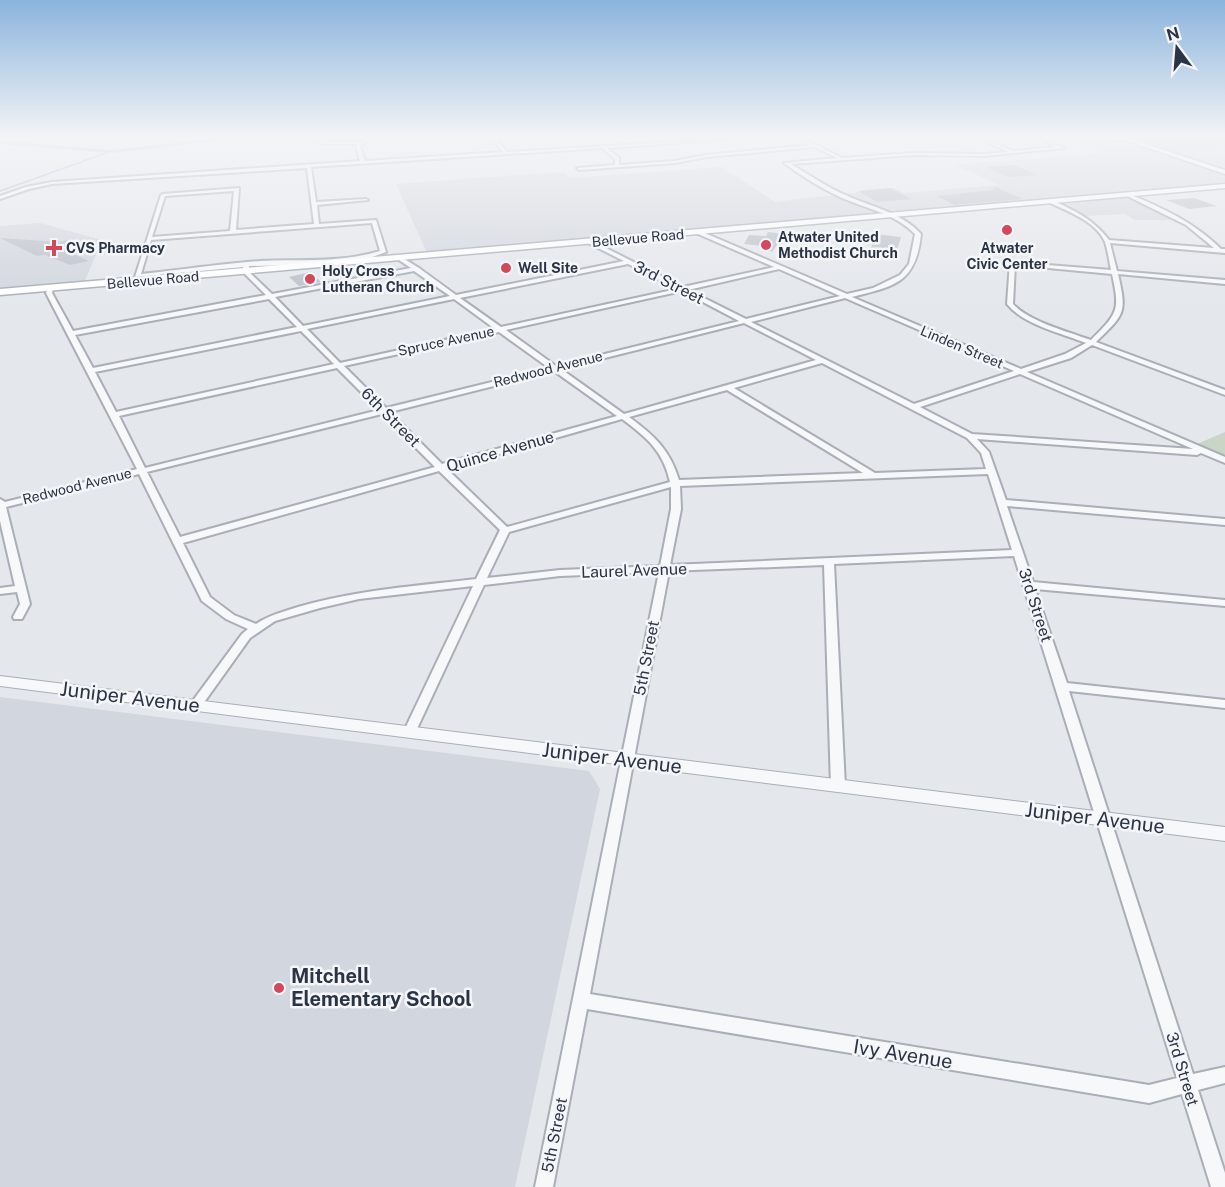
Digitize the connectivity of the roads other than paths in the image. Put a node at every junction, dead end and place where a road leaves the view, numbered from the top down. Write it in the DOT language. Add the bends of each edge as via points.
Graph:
graph roads {
  1 [pos="183,193"];
  2 [pos="237,193"];
  3 [pos="312,193"];
  4 [pos="838,193"];
  5 [pos="1144,193"];
  6 [pos="1127,195"];
  7 [pos="366,200"];
  8 [pos="1050,201"];
  9 [pos="313,204"];
  10 [pos="892,215"];
  11 [pos="317,225"];
  12 [pos="233,232"];
  13 [pos="700,232"];
  14 [pos="148,239"];
  15 [pos="1107,241"];
  16 [pos="590,242"];
  17 [pos="1222,250"];
  18 [pos="401,259"];
  19 [pos="629,262"];
  20 [pos="246,268"];
  21 [pos="777,268"];
  22 [pos="417,269"];
  23 [pos="1115,272"];
  24 [pos="1225,283"];
  25 [pos="50,289"];
  26 [pos="681,289"];
  27 [pos="0,294"];
  28 [pos="844,296"];
  29 [pos="270,297"];
  30 [pos="456,297"];
  31 [pos="744,321"];
  32 [pos="302,328"];
  33 [pos="502,329"];
  34 [pos="70,334"];
  35 [pos="1092,342"];
  36 [pos="822,361"];
  37 [pos="338,364"];
  38 [pos="557,368"];
  39 [pos="91,371"];
  40 [pos="1021,372"];
  41 [pos="727,387"];
  42 [pos="1225,393"];
  43 [pos="913,407"];
  44 [pos="384,410"];
  45 [pos="114,415"];
  46 [pos="625,416"];
  47 [pos="970,436"];
  48 [pos="1206,452"];
  49 [pos="1225,460"];
  50 [pos="440,467"];
  51 [pos="142,470"];
  52 [pos="992,471"];
  53 [pos="872,475"];
  54 [pos="676,483"];
  55 [pos="1003,503"];
  56 [pos="0,504"];
  57 [pos="1225,522"];
  58 [pos="505,530"];
  59 [pos="178,541"];
  60 [pos="1019,552"];
  61 [pos="829,562"];
  62 [pos="664,568"];
  63 [pos="481,582"];
  64 [pos="1030,585"];
  65 [pos="20,588"];
  66 [pos="0,591"];
  67 [pos="1225,603"];
  68 [pos="18,617"];
  69 [pos="255,628"];
  70 [pos="0,681"];
  71 [pos="1062,686"];
  72 [pos="1225,704"];
  73 [pos="196,705"];
  74 [pos="409,733"];
  75 [pos="627,759"];
  76 [pos="838,786"];
  77 [pos="1104,819"];
  78 [pos="1225,834"];
  79 [pos="580,1000"];
  80 [pos="1225,1075"];
  81 [pos="1188,1084"];
  82 [pos="544,1187"];
  83 [pos="1220,1187"];
  1 -- 14 [label="street" via="163,195"];
  2 -- 12 [label="street"];
  3 -- 9 [label="street"];
  4 -- 10 [label="street, Redwood Avenue"];
  5 -- 6 [label="main road, Bellevue Road"];
  6 -- 8 [label="main road, Bellevue Road"];
  6 -- 17 [label="street" via="1189,224"];
  7 -- 9 [label="street"];
  8 -- 10 [label="main road, Bellevue Road"];
  8 -- 15 [label="street" via="1083,218"];
  9 -- 11 [label="street"];
  10 -- 13 [label="main road, Bellevue Road"];
  10 -- 28 [label="street, Redwood Avenue" via="911,225 918,234 910,268 896,282"];
  11 -- 12 [label="street"];
  11 -- 20 [label="street" via="374,221 383,252"];
  12 -- 14 [label="street"];
  13 -- 16 [label="main road, Bellevue Road"];
  13 -- 21 [label="street, Linden Street"];
  14 -- 20 [label="street" via="137,276"];
  15 -- 17 [label="street"];
  15 -- 23 [label="street"];
  16 -- 18 [label="main road, Bellevue Road"];
  16 -- 19 [label="street, 3rd Street"];
  18 -- 20 [label="main road, Bellevue Road"];
  18 -- 22 [label="street, 5th Street"];
  19 -- 26 [label="street, 3rd Street"];
  19 -- 30 [label="street"];
  20 -- 25 [label="main road, Bellevue Road"];
  20 -- 29 [label="street, 6th Street"];
  21 -- 26 [label="street, Spruce Avenue"];
  21 -- 28 [label="street, Linden Street"];
  22 -- 29 [label="street"];
  22 -- 30 [label="street, 5th Street"];
  23 -- 24 [label="street"];
  23 -- 35 [label="street" via="1119,311"];
  23 -- 35 [label="street" via="1012,263 1010,304 1017,312"];
  25 -- 27 [label="main road, Bellevue Road"];
  25 -- 34 [label="street"];
  26 -- 31 [label="street, 3rd Street"];
  26 -- 33 [label="street, Spruce Avenue"];
  28 -- 31 [label="street, Redwood Avenue"];
  28 -- 40 [label="street, Linden Street"];
  29 -- 32 [label="street, 6th Street"];
  29 -- 34 [label="street"];
  30 -- 32 [label="street"];
  30 -- 33 [label="street, 5th Street"];
  31 -- 36 [label="street, 3rd Street"];
  31 -- 38 [label="street, Redwood Avenue"];
  32 -- 37 [label="street, 6th Street"];
  32 -- 39 [label="street"];
  33 -- 37 [label="street, Spruce Avenue"];
  33 -- 38 [label="street, 5th Street"];
  34 -- 39 [label="street"];
  35 -- 40 [label="street" via="1068,356"];
  35 -- 42 [label="street"];
  36 -- 41 [label="street, Quince Avenue"];
  36 -- 43 [label="street, 3rd Street"];
  37 -- 44 [label="street, 6th Street"];
  37 -- 45 [label="street, Spruce Avenue"];
  38 -- 44 [label="street, Redwood Avenue"];
  38 -- 46 [label="street, 5th Street"];
  39 -- 45 [label="street"];
  40 -- 43 [label="street"];
  40 -- 48 [label="street, Linden Street"];
  41 -- 46 [label="street, Quince Avenue"];
  41 -- 53 [label="street"];
  43 -- 47 [label="street, 3rd Street"];
  44 -- 50 [label="street, 6th Street"];
  44 -- 51 [label="street, Redwood Avenue"];
  45 -- 51 [label="street"];
  46 -- 50 [label="street, Quince Avenue"];
  46 -- 54 [label="street, 5th Street" via="664,452"];
  47 -- 48 [label="street"];
  47 -- 52 [label="street, 3rd Street" via="985,452"];
  48 -- 49 [label="street, Linden Street"];
  50 -- 58 [label="street, 6th Street"];
  50 -- 59 [label="street, Quince Avenue"];
  51 -- 56 [label="street, Redwood Avenue"];
  51 -- 59 [label="street"];
  52 -- 53 [label="street"];
  52 -- 55 [label="street, 3rd Street"];
  53 -- 54 [label="street"];
  54 -- 58 [label="street"];
  54 -- 62 [label="street, 5th Street" via="676,509"];
  55 -- 57 [label="street"];
  55 -- 60 [label="street, 3rd Street"];
  56 -- 65 [label="street"];
  58 -- 63 [label="street"];
  59 -- 69 [label="street" via="206,599 230,617"];
  60 -- 61 [label="street, Laurel Avenue"];
  60 -- 64 [label="street, 3rd Street"];
  61 -- 62 [label="street, Laurel Avenue"];
  61 -- 76 [label="street"];
  62 -- 63 [label="street, Laurel Avenue"];
  62 -- 75 [label="street, 5th Street"];
  63 -- 69 [label="street, Laurel Avenue" via="359,596 271,619"];
  63 -- 74 [label="street"];
  64 -- 67 [label="street"];
  64 -- 71 [label="street, 3rd Street"];
  65 -- 66 [label="street"];
  65 -- 68 [label="street" via="25,604"];
  69 -- 73 [label="street"];
  70 -- 73 [label="street, Juniper Avenue"];
  71 -- 72 [label="street"];
  71 -- 77 [label="street, 3rd Street"];
  73 -- 74 [label="street, Juniper Avenue"];
  74 -- 75 [label="street, Juniper Avenue"];
  75 -- 76 [label="street, Juniper Avenue"];
  75 -- 79 [label="street, 5th Street"];
  76 -- 77 [label="street, Juniper Avenue"];
  77 -- 78 [label="street, Juniper Avenue"];
  77 -- 81 [label="street, 3rd Street"];
  79 -- 81 [label="street, Ivy Avenue" via="1149,1094"];
  79 -- 82 [label="street, 5th Street"];
  80 -- 81 [label="street, Ivy Avenue"];
  81 -- 83 [label="street, 3rd Street"];
}
